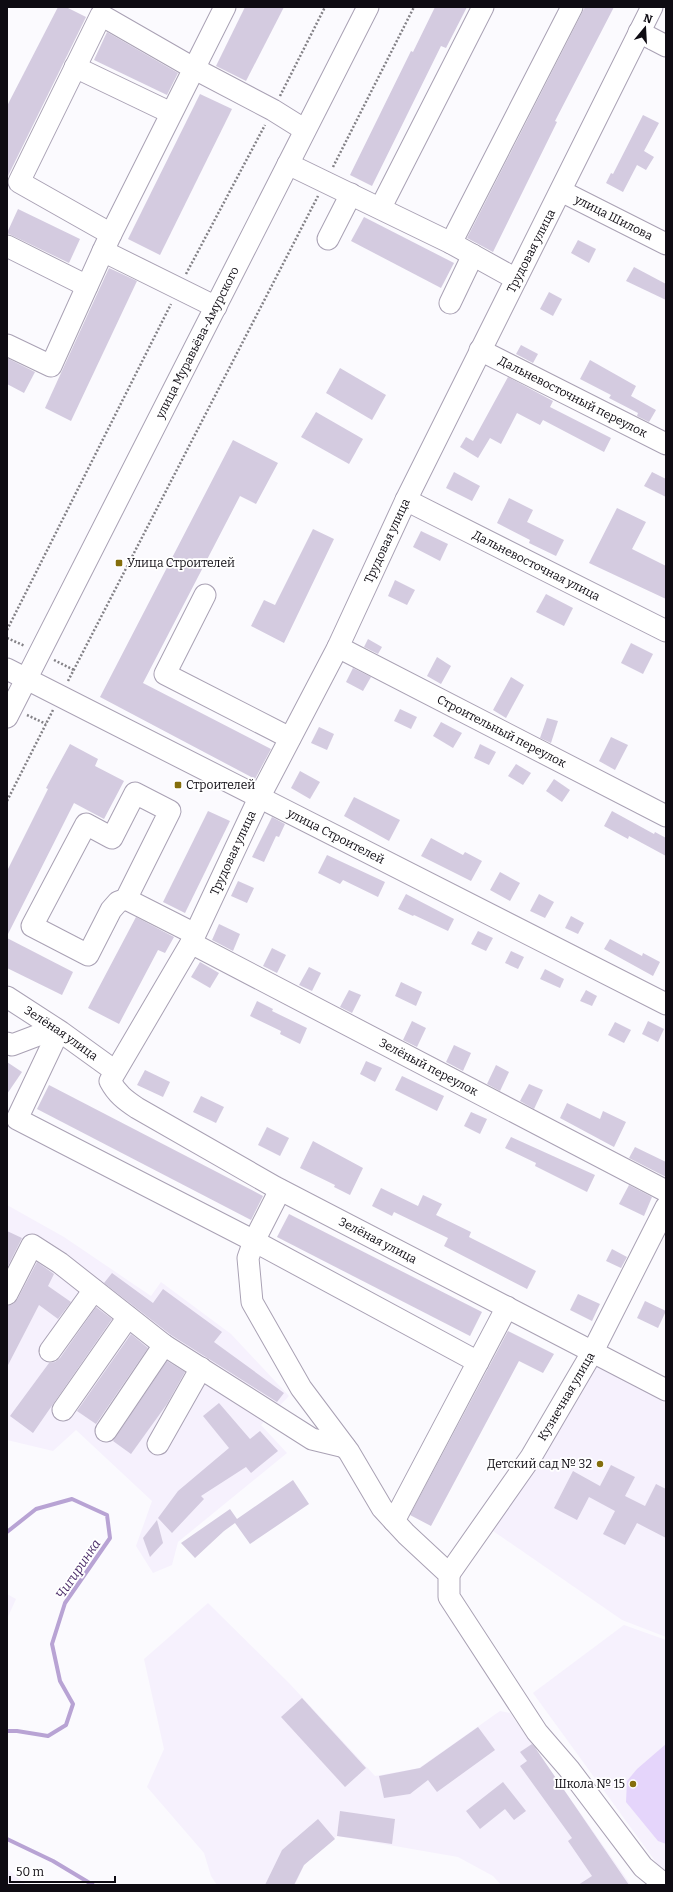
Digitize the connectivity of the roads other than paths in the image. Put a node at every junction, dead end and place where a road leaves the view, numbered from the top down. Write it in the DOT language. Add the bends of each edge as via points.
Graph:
graph roads {
  1 [pos="225,7"];
  2 [pos="368,7"];
  3 [pos="483,7"];
  4 [pos="572,7"];
  5 [pos="649,8"];
  6 [pos="103,11"];
  7 [pos="639,32"];
  8 [pos="666,46"];
  9 [pos="75,68"];
  10 [pos="195,69"];
  11 [pos="171,113"];
  12 [pos="305,130"];
  13 [pos="288,164"];
  14 [pos="561,191"];
  15 [pos="351,194"];
  16 [pos="381,207"];
  17 [pos="328,239"];
  18 [pos="107,242"];
  19 [pos="451,243"];
  20 [pos="666,244"];
  21 [pos="7,246"];
  22 [pos="473,255"];
  23 [pos="516,280"];
  24 [pos="87,286"];
  25 [pos="450,303"];
  26 [pos="216,307"];
  27 [pos="7,345"];
  28 [pos="480,350"];
  29 [pos="666,444"];
  30 [pos="406,500"];
  31 [pos="205,595"];
  32 [pos="666,631"];
  33 [pos="338,647"];
  34 [pos="7,669"];
  35 [pos="27,679"];
  36 [pos="7,717"];
  37 [pos="290,738"];
  38 [pos="260,796"];
  39 [pos="666,816"];
  40 [pos="126,899"];
  41 [pos="193,938"];
  42 [pos="7,997"];
  43 [pos="666,1004"];
  44 [pos="7,1014"];
  45 [pos="48,1037"];
  46 [pos="7,1043"];
  47 [pos="115,1071"];
  48 [pos="280,1190"];
  49 [pos="666,1191"];
  50 [pos="666,1207"];
  51 [pos="254,1241"];
  52 [pos="94,1290"];
  53 [pos="7,1294"];
  54 [pos="507,1307"];
  55 [pos="128,1317"];
  56 [pos="164,1345"];
  57 [pos="50,1351"];
  58 [pos="593,1351"];
  59 [pos="478,1362"];
  60 [pos="201,1368"];
  61 [pos="666,1390"];
  62 [pos="63,1410"];
  63 [pos="106,1431"];
  64 [pos="158,1444"];
  65 [pos="345,1447"];
  66 [pos="394,1521"];
  67 [pos="448,1574"];
  68 [pos="665,1885"];
  1 -- 10 [label="street"];
  2 -- 12 [label="street, улица Муравьёва-Амурского"];
  3 -- 16 [label="street"];
  4 -- 19 [label="street"];
  5 -- 7 [label="street, Трудовая улица"];
  6 -- 9 [label="street"];
  6 -- 10 [label="street"];
  7 -- 8 [label="street"];
  7 -- 14 [label="street, Трудовая улица"];
  9 -- 11 [label="street"];
  9 -- 18 [label="street" via="19,182"];
  10 -- 11 [label="street"];
  10 -- 12 [label="street"];
  11 -- 18 [label="street"];
  12 -- 13 [label="street, улица Муравьёва-Амурского"];
  13 -- 15 [label="street"];
  13 -- 26 [label="street, улица Муравьёва-Амурского"];
  14 -- 20 [label="street, улица Шилова"];
  14 -- 23 [label="street, Трудовая улица"];
  15 -- 16 [label="street"];
  15 -- 17 [label="street"];
  16 -- 19 [label="street"];
  18 -- 24 [label="street"];
  18 -- 26 [label="street" via="179,288"];
  19 -- 22 [label="street"];
  21 -- 24 [label="street"];
  22 -- 23 [label="street"];
  22 -- 25 [label="street"];
  23 -- 28 [label="street, Трудовая улица"];
  24 -- 27 [label="street" via="51,366"];
  26 -- 35 [label="street, улица Муравьёва-Амурского"];
  28 -- 29 [label="street, Дальневосточный переулок"];
  28 -- 30 [label="street, Трудовая улица"];
  30 -- 32 [label="street, Дальневосточная улица"];
  30 -- 33 [label="street, Трудовая улица"];
  31 -- 37 [label="street" via="166,674"];
  33 -- 37 [label="street, Трудовая улица"];
  33 -- 39 [label="street, Строительный переулок"];
  34 -- 35 [label="street, улица Строителей"];
  35 -- 36 [label="street"];
  35 -- 38 [label="street, улица Строителей"];
  37 -- 38 [label="street, Трудовая улица"];
  38 -- 41 [label="street, Трудовая улица"];
  38 -- 43 [label="street, улица Строителей"];
  40 -- 40 [label="street" via="118,902 111,910 88,955 32,926 86,824 112,838 135,793 170,811"];
  40 -- 41 [label="street, Зелёный переулок"];
  41 -- 47 [label="street, Трудовая улица"];
  41 -- 49 [label="street, Зелёный переулок"];
  42 -- 47 [label="street, Зелёная улица"];
  44 -- 45 [label="street, Зелёная улица"];
  45 -- 46 [label="street"];
  45 -- 47 [label="street, Зелёная улица"];
  45 -- 51 [label="street" via="17,1119"];
  47 -- 48 [label="street, Зелёная улица" via="110,1081 122,1098"];
  48 -- 51 [label="street"];
  48 -- 54 [label="street, Зелёная улица"];
  50 -- 58 [label="street, Кузнечная улица"];
  51 -- 59 [label="street"];
  51 -- 65 [label="street" via="248,1258 252,1302 301,1388"];
  52 -- 53 [label="street" via="32,1245"];
  52 -- 55 [label="street"];
  52 -- 57 [label="street"];
  54 -- 58 [label="street, Зелёная улица"];
  54 -- 59 [label="street"];
  55 -- 56 [label="street"];
  55 -- 62 [label="street"];
  56 -- 60 [label="street"];
  56 -- 63 [label="street"];
  58 -- 61 [label="street, Зелёная улица"];
  58 -- 67 [label="street, Кузнечная улица" via="531,1457"];
  59 -- 66 [label="street"];
  60 -- 64 [label="street"];
  60 -- 65 [label="street" via="312,1439"];
  65 -- 66 [label="street" via="382,1508"];
  66 -- 67 [label="street"];
  67 -- 68 [label="street" via="449,1596 537,1732 569,1769 643,1867"];
}
